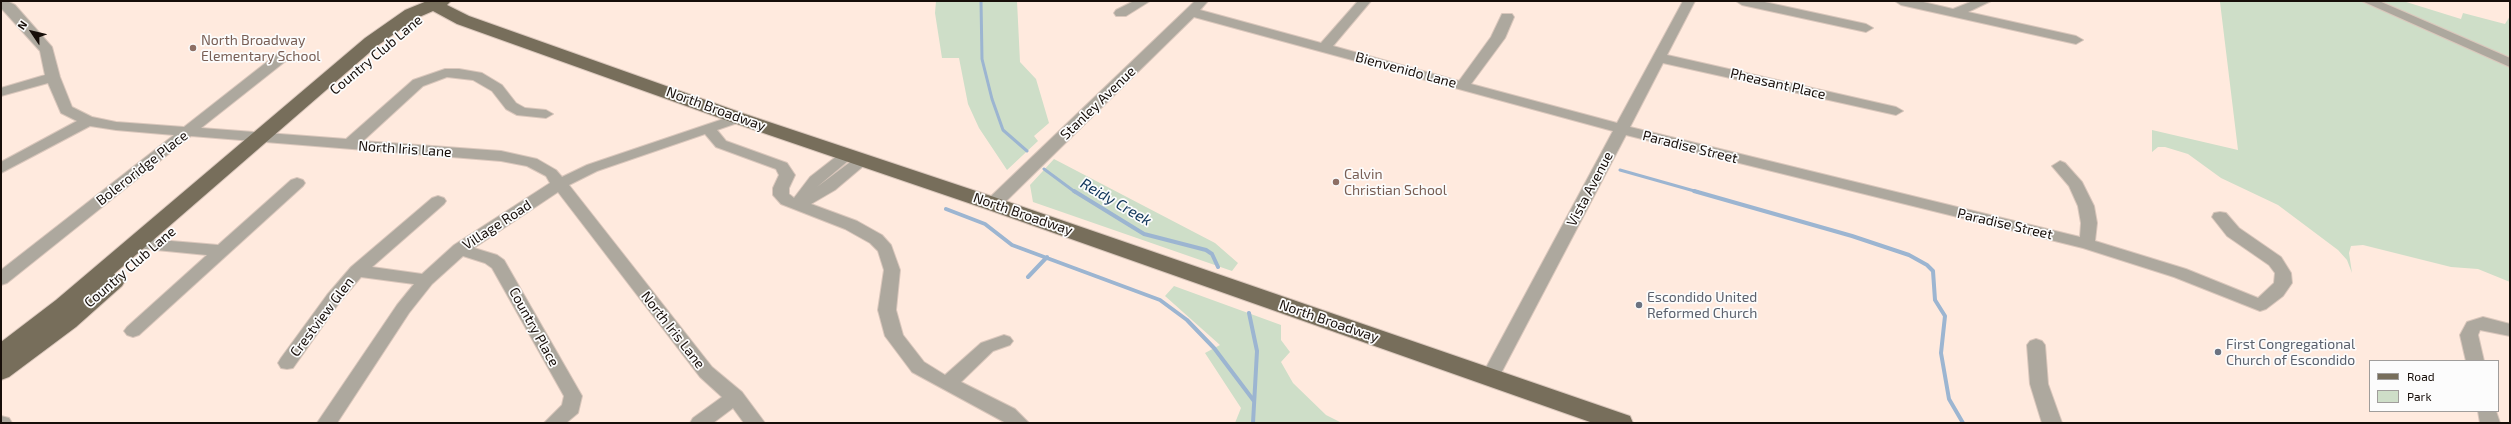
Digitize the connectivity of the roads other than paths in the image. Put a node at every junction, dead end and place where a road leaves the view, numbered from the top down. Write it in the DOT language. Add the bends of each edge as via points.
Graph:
graph roads {
  1 [pos="1144,1"];
  2 [pos="1202,1"];
  3 [pos="1365,1"];
  4 [pos="1689,1"];
  5 [pos="1742,1"];
  6 [pos="1901,1"];
  7 [pos="1985,1"];
  8 [pos="2368,1"];
  9 [pos="434,2"];
  10 [pos="1,3"];
  11 [pos="1191,12"];
  12 [pos="1121,13"];
  13 [pos="1954,13"];
  14 [pos="1507,17"];
  15 [pos="1866,28"];
  16 [pos="2076,40"];
  17 [pos="1325,47"];
  18 [pos="282,57"];
  19 [pos="1660,58"];
  20 [pos="2510,63"];
  21 [pos="53,77"];
  22 [pos="1462,85"];
  23 [pos="1,92"];
  24 [pos="1896,111"];
  25 [pos="546,114"];
  26 [pos="738,118"];
  27 [pos="88,121"];
  28 [pos="708,128"];
  29 [pos="1621,129"];
  30 [pos="188,132"];
  31 [pos="269,138"];
  32 [pos="349,145"];
  33 [pos="854,157"];
  34 [pos="2060,166"];
  35 [pos="1,168"];
  36 [pos="297,183"];
  37 [pos="561,183"];
  38 [pos="438,201"];
  39 [pos="992,204"];
  40 [pos="799,205"];
  41 [pos="2220,217"];
  42 [pos="146,244"];
  43 [pos="2087,244"];
  44 [pos="460,249"];
  45 [pos="221,251"];
  46 [pos="357,272"];
  47 [pos="1,279"];
  48 [pos="426,280"];
  49 [pos="2510,330"];
  50 [pos="133,331"];
  51 [pos="1004,341"];
  52 [pos="2036,344"];
  53 [pos="1,354"];
  54 [pos="2475,360"];
  55 [pos="287,363"];
  56 [pos="1,371"];
  57 [pos="1490,377"];
  58 [pos="947,384"];
  59 [pos="735,397"];
  60 [pos="2487,412"];
  61 [pos="327,423"];
  62 [pos="554,423"];
  63 [pos="700,423"];
  64 [pos="755,423"];
  65 [pos="1019,423"];
  66 [pos="1621,423"];
  67 [pos="2052,423"];
  68 [pos="2490,423"];
  1 -- 12 [label="street"];
  2 -- 11 [label="street, Stanley Avenue"];
  3 -- 17 [label="street"];
  4 -- 19 [label="street, Vista Avenue"];
  5 -- 15 [label="street"];
  6 -- 13 [label="street"];
  7 -- 13 [label="street"];
  8 -- 20 [label="street"];
  9 -- 26 [label="main road, North Broadway" via="463,20"];
  9 -- 31 [label="main road, Country Club Lane" via="393,25"];
  10 -- 21 [label="street, North Iris Lane" via="10,8 47,50"];
  11 -- 17 [label="street, Bienvenido Lane"];
  11 -- 39 [label="street, Stanley Avenue"];
  13 -- 16 [label="street"];
  14 -- 22 [label="street" via="1498,38"];
  17 -- 22 [label="street, Bienvenido Lane"];
  18 -- 30 [label="street, Boleroridge Place"];
  19 -- 24 [label="street, Pheasant Place"];
  19 -- 29 [label="street, Vista Avenue"];
  21 -- 23 [label="street"];
  21 -- 27 [label="street, North Iris Lane" via="66,110"];
  22 -- 29 [label="street, Bienvenido Lane"];
  25 -- 32 [label="street" via="522,112 511,106 497,88 477,76 445,73 418,83"];
  26 -- 28 [label="street, Village Road"];
  26 -- 33 [label="main road, North Broadway"];
  27 -- 30 [label="street, North Iris Lane"];
  27 -- 35 [label="street"];
  28 -- 37 [label="street, Village Road" via="592,168"];
  28 -- 40 [label="street" via="721,144 782,166 788,175 781,188 781,195 787,201"];
  29 -- 43 [label="street, Paradise Street"];
  29 -- 57 [label="street, Vista Avenue"];
  30 -- 31 [label="street, North Iris Lane"];
  30 -- 47 [label="street, Boleroridge Place"];
  31 -- 32 [label="street, North Iris Lane"];
  31 -- 42 [label="main road, Country Club Lane"];
  32 -- 37 [label="street, North Iris Lane" via="501,156 532,162 551,173"];
  33 -- 39 [label="main road, North Broadway"];
  33 -- 40 [label="street" via="829,187"];
  34 -- 43 [label="street" via="2076,185 2086,206 2089,223"];
  36 -- 45 [label="street"];
  37 -- 44 [label="street, Village Road"];
  37 -- 59 [label="street, North Iris Lane" via="706,372"];
  38 -- 46 [label="street, Crestview Glen"];
  39 -- 57 [label="main road, North Broadway"];
  40 -- 58 [label="street" via="868,232 885,249 892,270 887,310 894,336 918,367"];
  41 -- 43 [label="street, Paradise Street" via="2233,232 2275,261 2283,273 2283,283 2277,292 2260,306 2180,273"];
  42 -- 45 [label="street"];
  42 -- 53 [label="main road, Country Club Lane"];
  42 -- 56 [label="main road, Country Club Lane" via="68,321"];
  44 -- 48 [label="street, Village Road"];
  44 -- 62 [label="street, Country Place" via="491,259 498,264 573,396 571,408"];
  45 -- 50 [label="street"];
  46 -- 48 [label="street, Crestview Glen"];
  46 -- 55 [label="street, Crestview Glen" via="333,299"];
  48 -- 61 [label="street, Village Road" via="403,309"];
  49 -- 54 [label="street" via="2483,323 2474,326 2468,335"];
  51 -- 58 [label="street" via="987,347"];
  52 -- 67 [label="street" via="2039,384"];
  57 -- 66 [label="main road, North Broadway"];
  58 -- 65 [label="street" via="1008,414"];
  59 -- 63 [label="street"];
  59 -- 64 [label="street, North Iris Lane"];
  60 -- 68 [label="street"];
}
